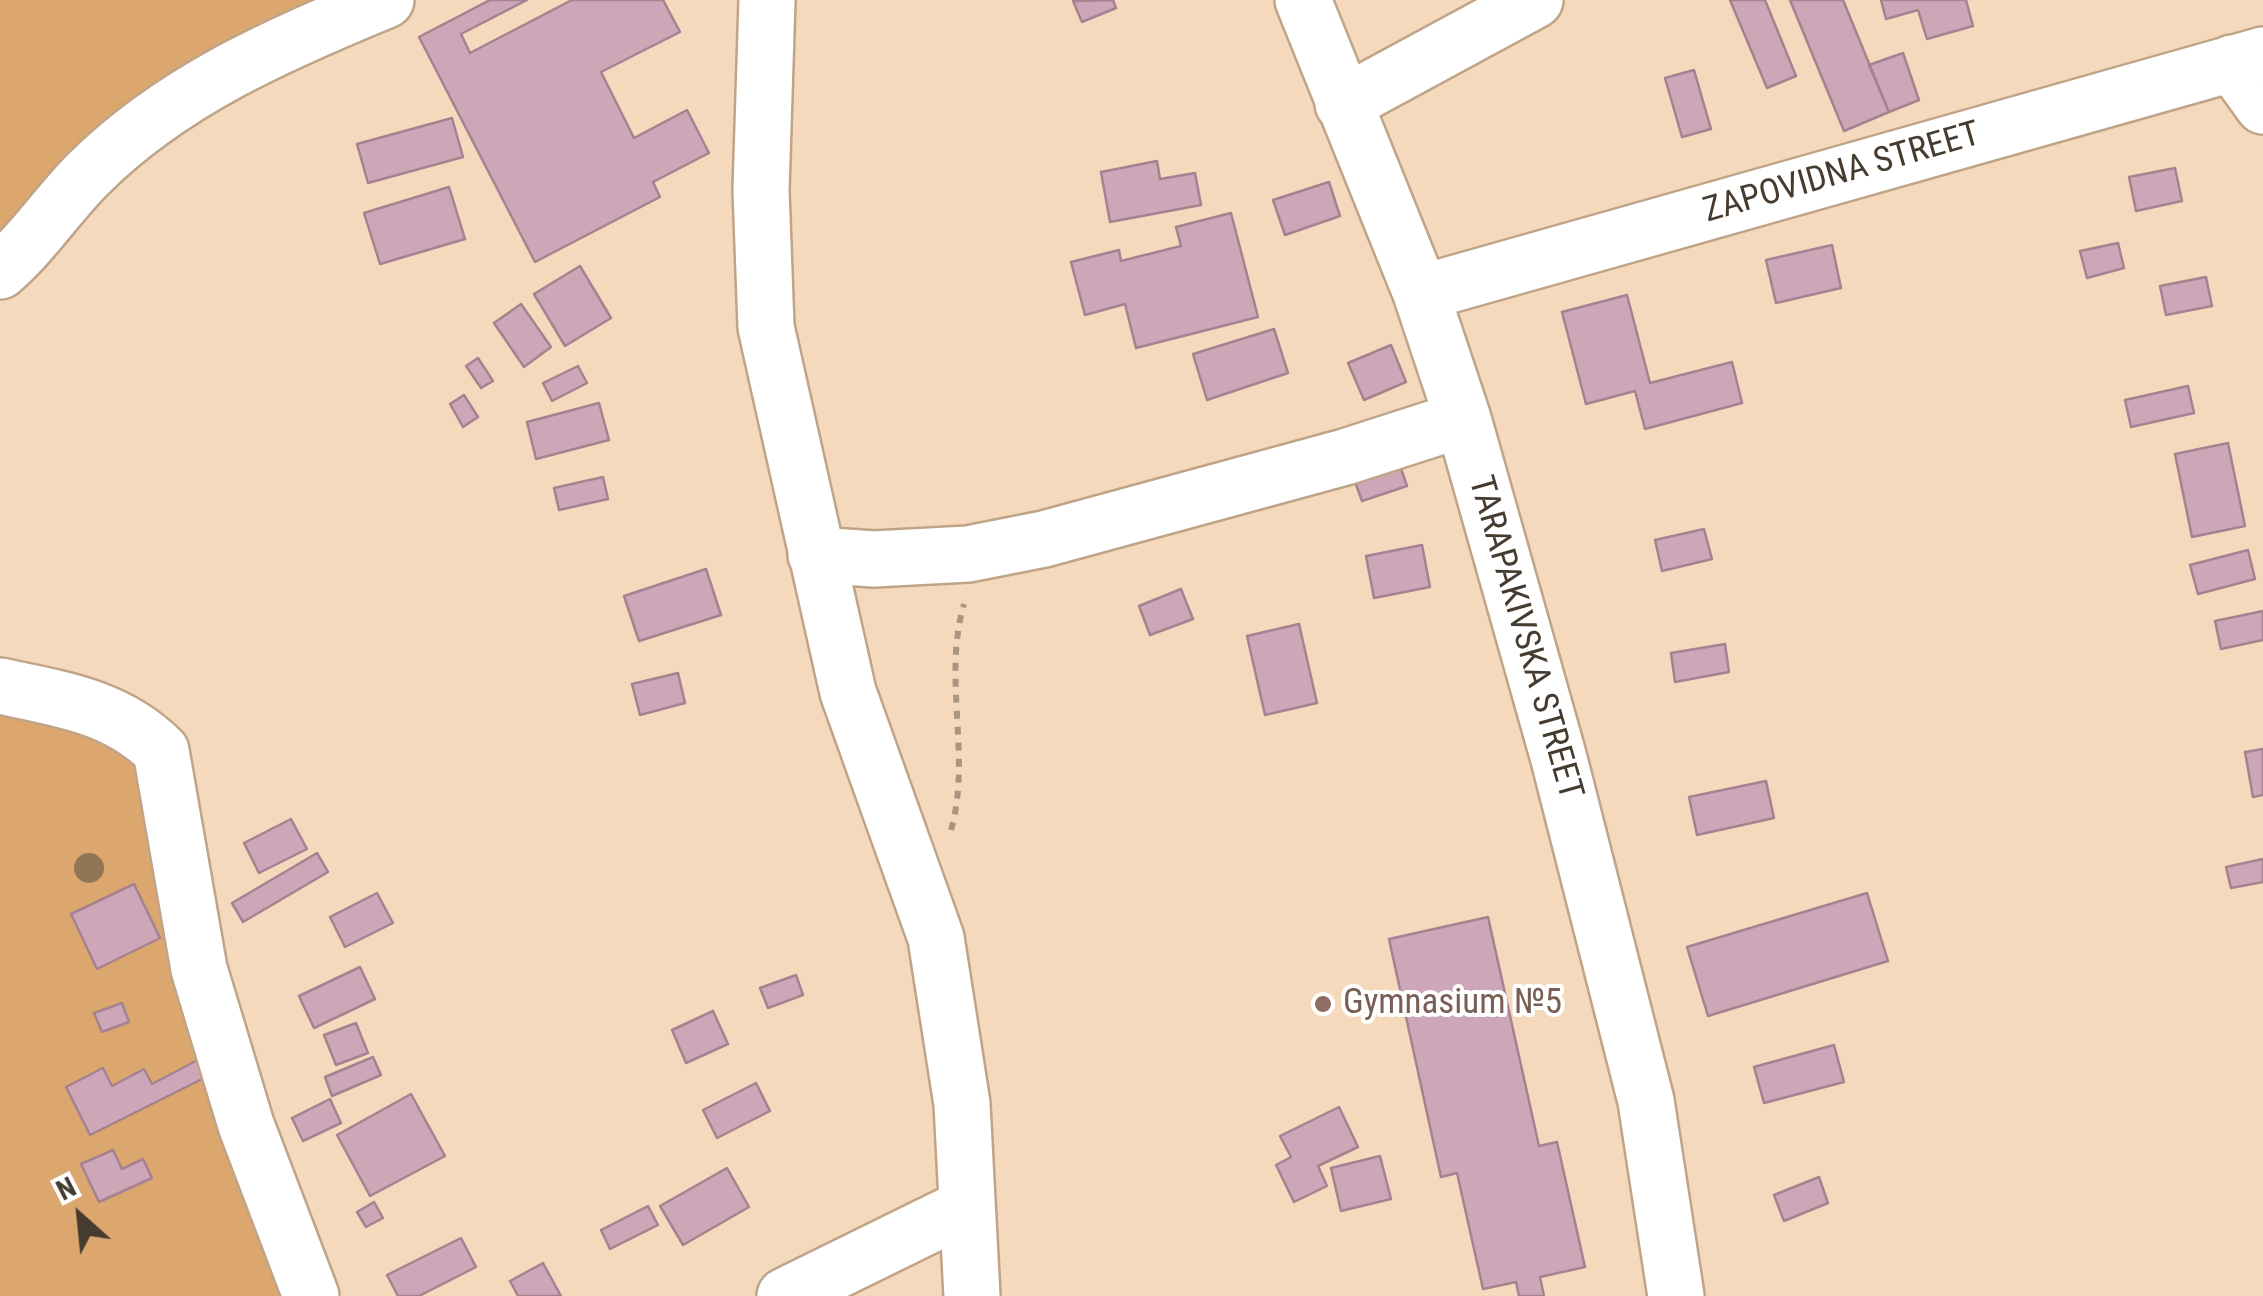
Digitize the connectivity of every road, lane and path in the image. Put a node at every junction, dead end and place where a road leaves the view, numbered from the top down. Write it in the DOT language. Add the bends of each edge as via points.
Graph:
graph roads {
  1 [pos="386,0"];
  2 [pos="767,0"];
  3 [pos="1303,0"];
  4 [pos="1535,0"];
  5 [pos="2253,75"];
  6 [pos="1343,104"];
  7 [pos="0,271"];
  8 [pos="1421,294"];
  9 [pos="1463,419"];
  10 [pos="994,549"];
  11 [pos="816,555"];
  12 [pos="0,686"];
  13 [pos="918,886"];
  14 [pos="966,1206"];
  15 [pos="312,1296"];
  16 [pos="784,1296"];
  17 [pos="972,1296"];
  18 [pos="1676,1296"];
  1 -- 7 [label="street" via="176,100 89,173"];
  2 -- 11 [label="street" via="761,190 766,327"];
  3 -- 6 [label="street, TARAPAKIVSKA STREET"];
  4 -- 6 [label="street"];
  5 -- 8 [label="street, ZAPOVIDNA STREET"];
  6 -- 8 [label="street, TARAPAKIVSKA STREET"];
  8 -- 9 [label="street, TARAPAKIVSKA STREET"];
  9 -- 10 [label="street" via="1167,508"];
  9 -- 18 [label="street, TARAPAKIVSKA STREET" via="1646,1102"];
  10 -- 11 [label="street" via="874,559"];
  10 -- 13 [label="path" via="972,579 956,646 960,798 946,847"];
  11 -- 13 [label="street" via="848,692"];
  12 -- 15 [label="street" via="98,708 137,727 161,751 199,969 246,1125"];
  13 -- 14 [label="street" via="936,938 962,1104"];
  14 -- 16 [label="street"];
  14 -- 17 [label="street"];
}
